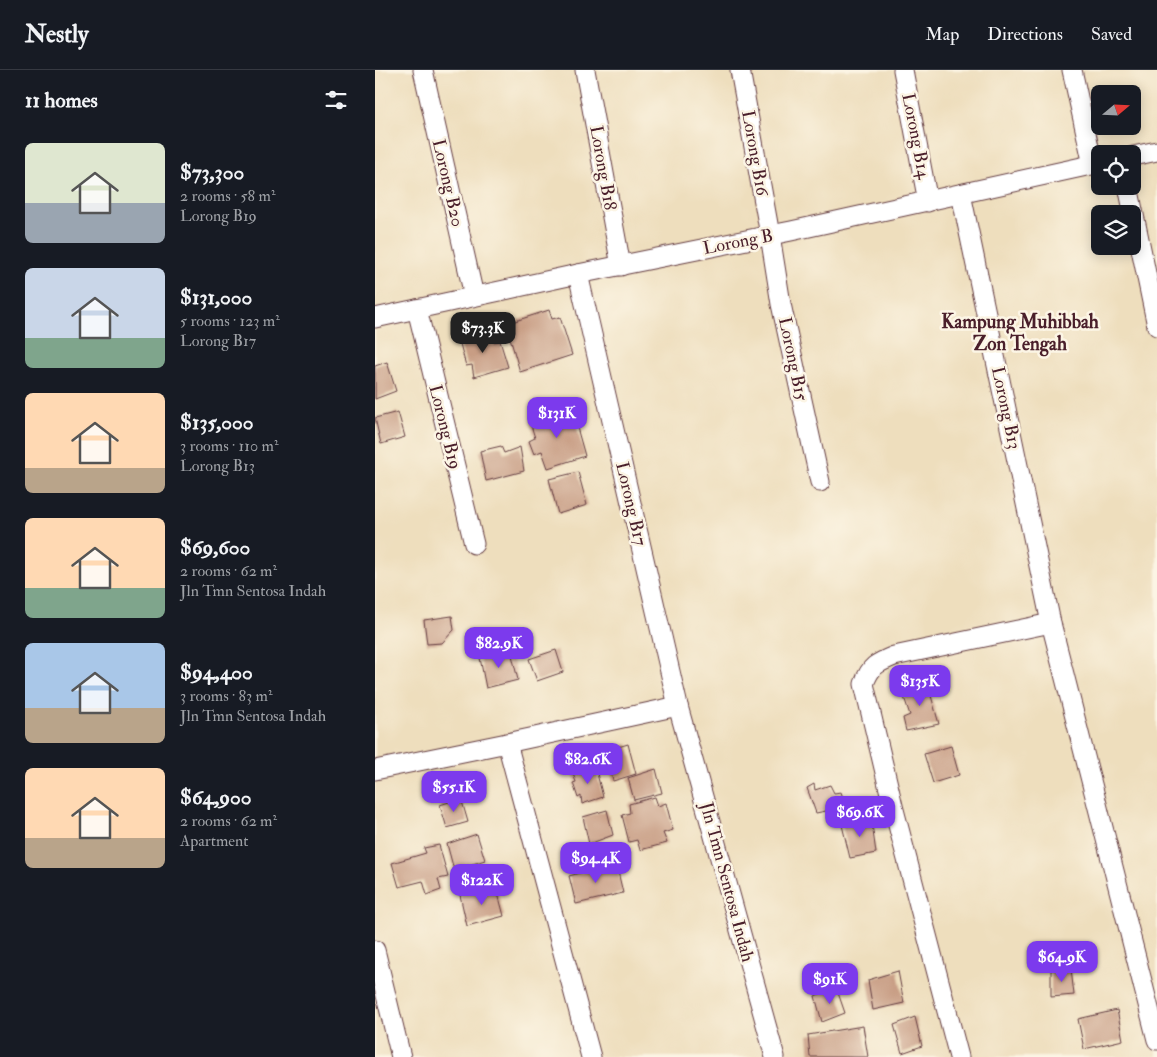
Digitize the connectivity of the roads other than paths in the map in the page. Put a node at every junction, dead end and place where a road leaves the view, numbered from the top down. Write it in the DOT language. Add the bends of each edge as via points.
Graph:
graph roads {
  1 [pos="423,70"];
  2 [pos="585,70"];
  3 [pos="740,70"];
  4 [pos="903,70"];
  5 [pos="1072,70"];
  6 [pos="1091,145"];
  7 [pos="1157,151"];
  8 [pos="1141,154"];
  9 [pos="1091,165"];
  10 [pos="961,194"];
  11 [pos="1130,195"];
  12 [pos="928,202"];
  13 [pos="771,235"];
  14 [pos="621,266"];
  15 [pos="578,274"];
  16 [pos="474,296"];
  17 [pos="417,309"];
  18 [pos="375,318"];
  19 [pos="1157,326"];
  20 [pos="820,482"];
  21 [pos="473,544"];
  22 [pos="1051,623"];
  23 [pos="678,706"];
  24 [pos="507,744"];
  25 [pos="375,770"];
  26 [pos="375,950"];
  27 [pos="1157,1040"];
  28 [pos="401,1057"];
  29 [pos="591,1057"];
  30 [pos="775,1057"];
  31 [pos="959,1057"];
  1 -- 16 [label="street, Lorong B20"];
  2 -- 14 [label="street, Lorong B18"];
  3 -- 13 [label="street, Lorong B16"];
  4 -- 12 [label="street, Lorong B14"];
  5 -- 6 [label="street"];
  7 -- 8 [label="street"];
  9 -- 10 [label="street, Lorong B"];
  10 -- 12 [label="street, Lorong B"];
  10 -- 22 [label="street, Lorong B13"];
  11 -- 19 [label="street"];
  12 -- 13 [label="street, Lorong B"];
  13 -- 14 [label="street, Lorong B"];
  13 -- 20 [label="street, Lorong B15" via="781,304"];
  14 -- 15 [label="street, Lorong B"];
  15 -- 16 [label="street, Lorong B"];
  15 -- 23 [label="street, Lorong B17"];
  16 -- 17 [label="street, Lorong B"];
  17 -- 18 [label="street, Lorong B"];
  17 -- 21 [label="street, Lorong B19"];
  22 -- 27 [label="street, Lorong B13"];
  22 -- 31 [label="street" via="894,656 871,668 864,684"];
  23 -- 24 [label="street"];
  23 -- 30 [label="street, Jln Tmn Sentosa Indah"];
  24 -- 25 [label="street"];
  24 -- 29 [label="street"];
  26 -- 28 [label="street"];
}
